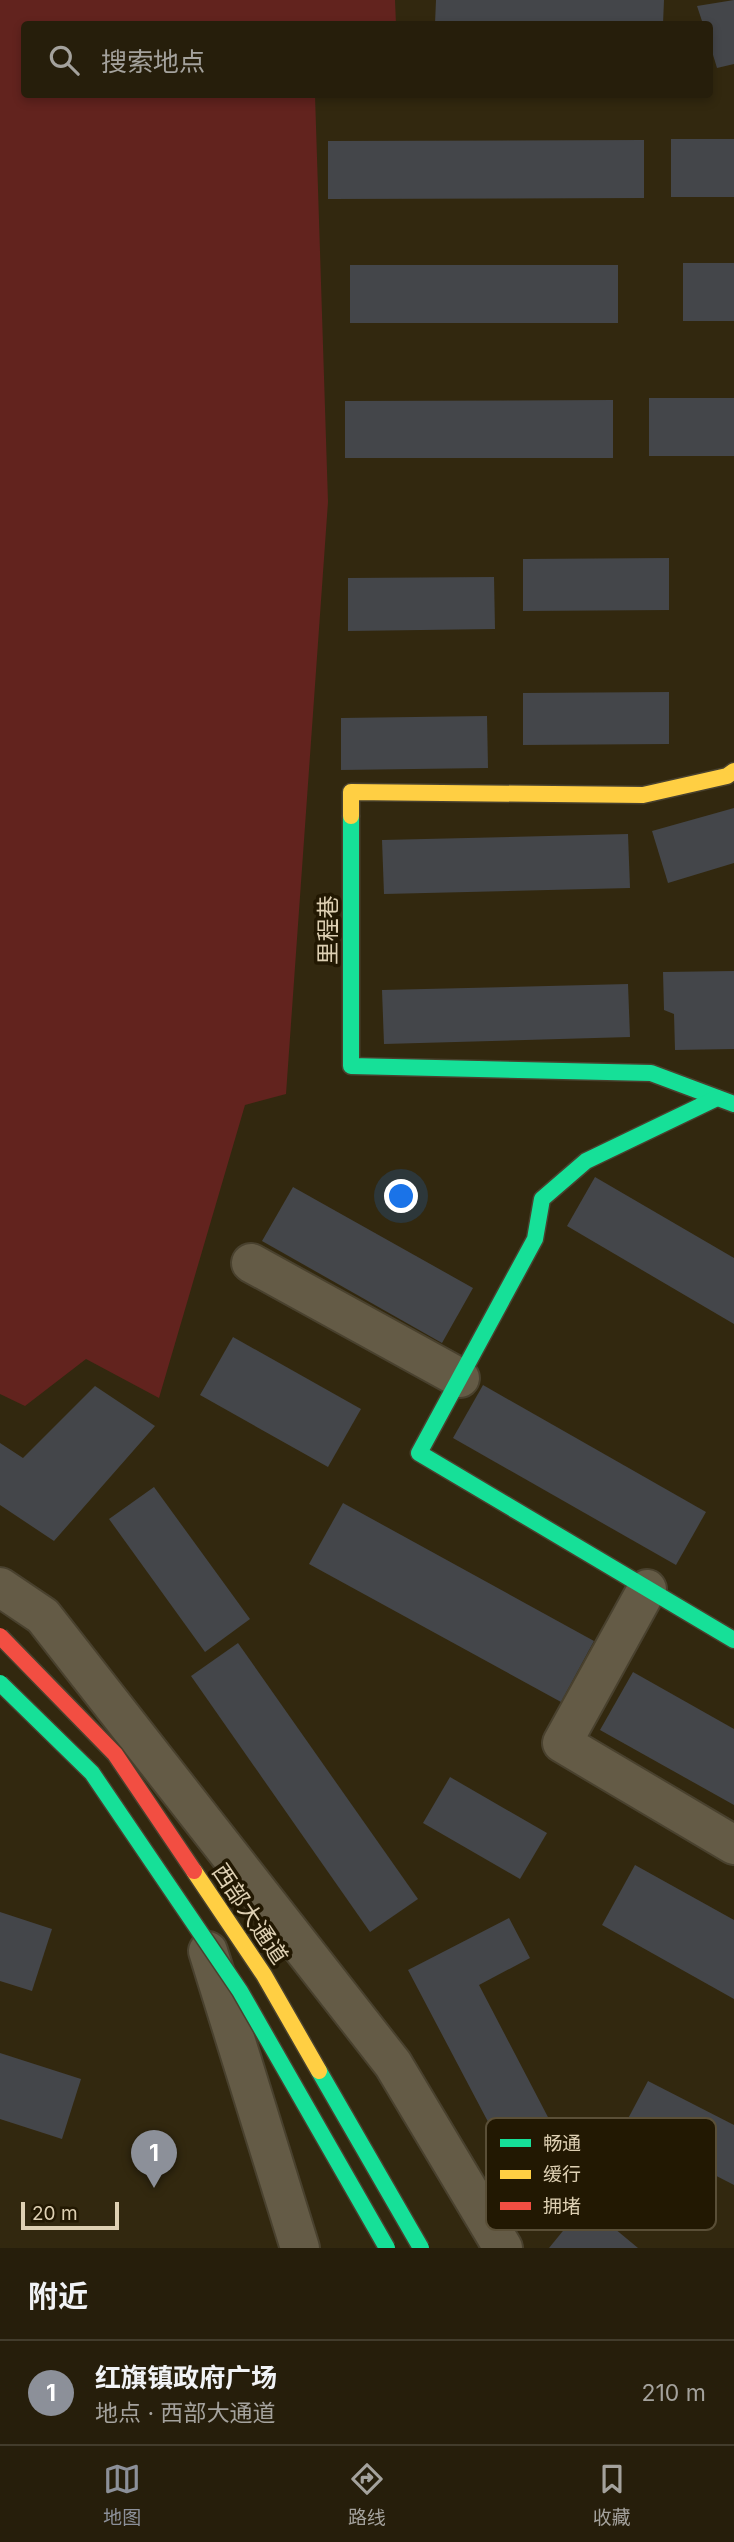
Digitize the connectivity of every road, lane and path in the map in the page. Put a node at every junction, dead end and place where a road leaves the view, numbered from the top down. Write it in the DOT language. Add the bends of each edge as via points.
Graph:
graph roads {
  1 [pos="734,771"];
  2 [pos="717,1098"];
  3 [pos="734,1104"];
  4 [pos="251,1263"];
  5 [pos="460,1378"];
  6 [pos="0,1587"];
  7 [pos="647,1589"];
  8 [pos="0,1636"];
  9 [pos="734,1640"];
  10 [pos="0,1683"];
  11 [pos="142,1742"];
  12 [pos="734,1845"];
  13 [pos="486,2220"];
  14 [pos="492,2230"];
  15 [pos="300,2248"];
  16 [pos="387,2248"];
  17 [pos="421,2248"];
  18 [pos="503,2248"];
  1 -- 2 [label="main road, 里程巷" via="643,795 351,792 351,1066 651,1073"];
  2 -- 3 [label="main road, 里程巷"];
  2 -- 5 [label="main road" via="586,1161 542,1199 535,1239"];
  4 -- 5 [label="street"];
  5 -- 7 [label="main road" via="419,1453"];
  6 -- 11 [label="street" via="43,1616"];
  7 -- 9 [label="main road"];
  7 -- 12 [label="street" via="562,1743"];
  8 -- 17 [label="main road, 西部大通道, bridge" via="115,1754 264,1975"];
  10 -- 16 [label="main road, bridge" via="92,1773 240,1991"];
  11 -- 13 [label="street" via="393,2064"];
  11 -- 15 [label="street"];
  14 -- 18 [label="street"];
}
